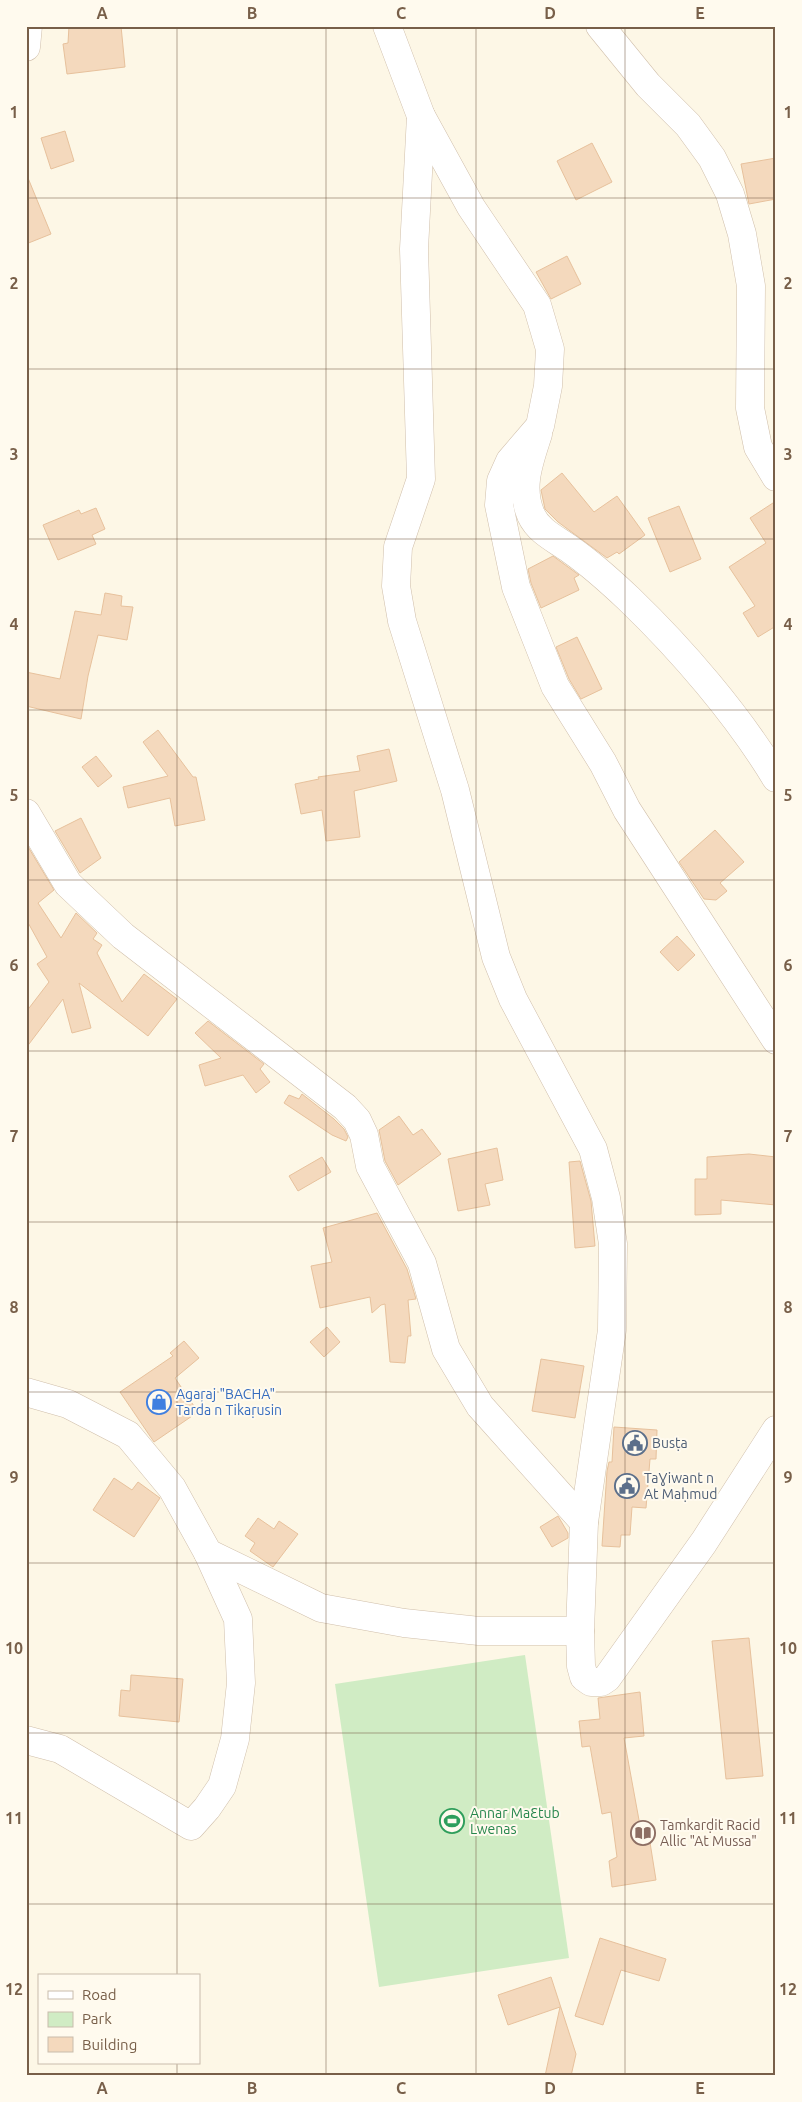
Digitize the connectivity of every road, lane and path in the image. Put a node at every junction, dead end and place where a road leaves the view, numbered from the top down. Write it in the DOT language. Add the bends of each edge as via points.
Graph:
graph roads {
  1 [pos="28,26"];
  2 [pos="387,26"];
  3 [pos="600,26"];
  4 [pos="26,47"];
  5 [pos="421,116"];
  6 [pos="540,426"];
  7 [pos="776,477"];
  8 [pos="776,778"];
  9 [pos="26,813"];
  10 [pos="776,1040"];
  11 [pos="26,1392"];
  12 [pos="776,1430"];
  13 [pos="584,1522"];
  14 [pos="208,1553"];
  15 [pos="580,1631"];
  16 [pos="26,1740"];
  1 -- 4 [label="street"];
  2 -- 5 [label="street"];
  3 -- 7 [label="street" via="648,85 688,124 712,158 730,194 742,234 751,286 750,408 758,448"];
  5 -- 6 [label="street" via="471,207 537,305 550,349 548,386"];
  5 -- 13 [label="street" via="414,249 420,479 398,547 396,586 402,621 455,790 496,957 513,999 593,1148 606,1198 613,1244 612,1330"];
  6 -- 8 [label="street" via="528,464 524,493 532,517 545,534 571,550 629,599 672,644 754,743"];
  6 -- 10 [label="street" via="510,461 501,481 500,505 516,587 555,686 603,763 627,810"];
  9 -- 13 [label="street" via="68,884 123,936 345,1107 357,1120 364,1135 370,1166 422,1263 446,1349 480,1406"];
  11 -- 14 [label="street" via="68,1404 128,1435 172,1488"];
  12 -- 15 [label="street" via="704,1542 601,1682 592,1682 584,1677"];
  13 -- 15 [label="street"];
  14 -- 15 [label="street" via="321,1608 404,1623 479,1631"];
  14 -- 16 [label="street" via="238,1619 241,1683 235,1739 222,1786 191,1826 60,1749"];
}
